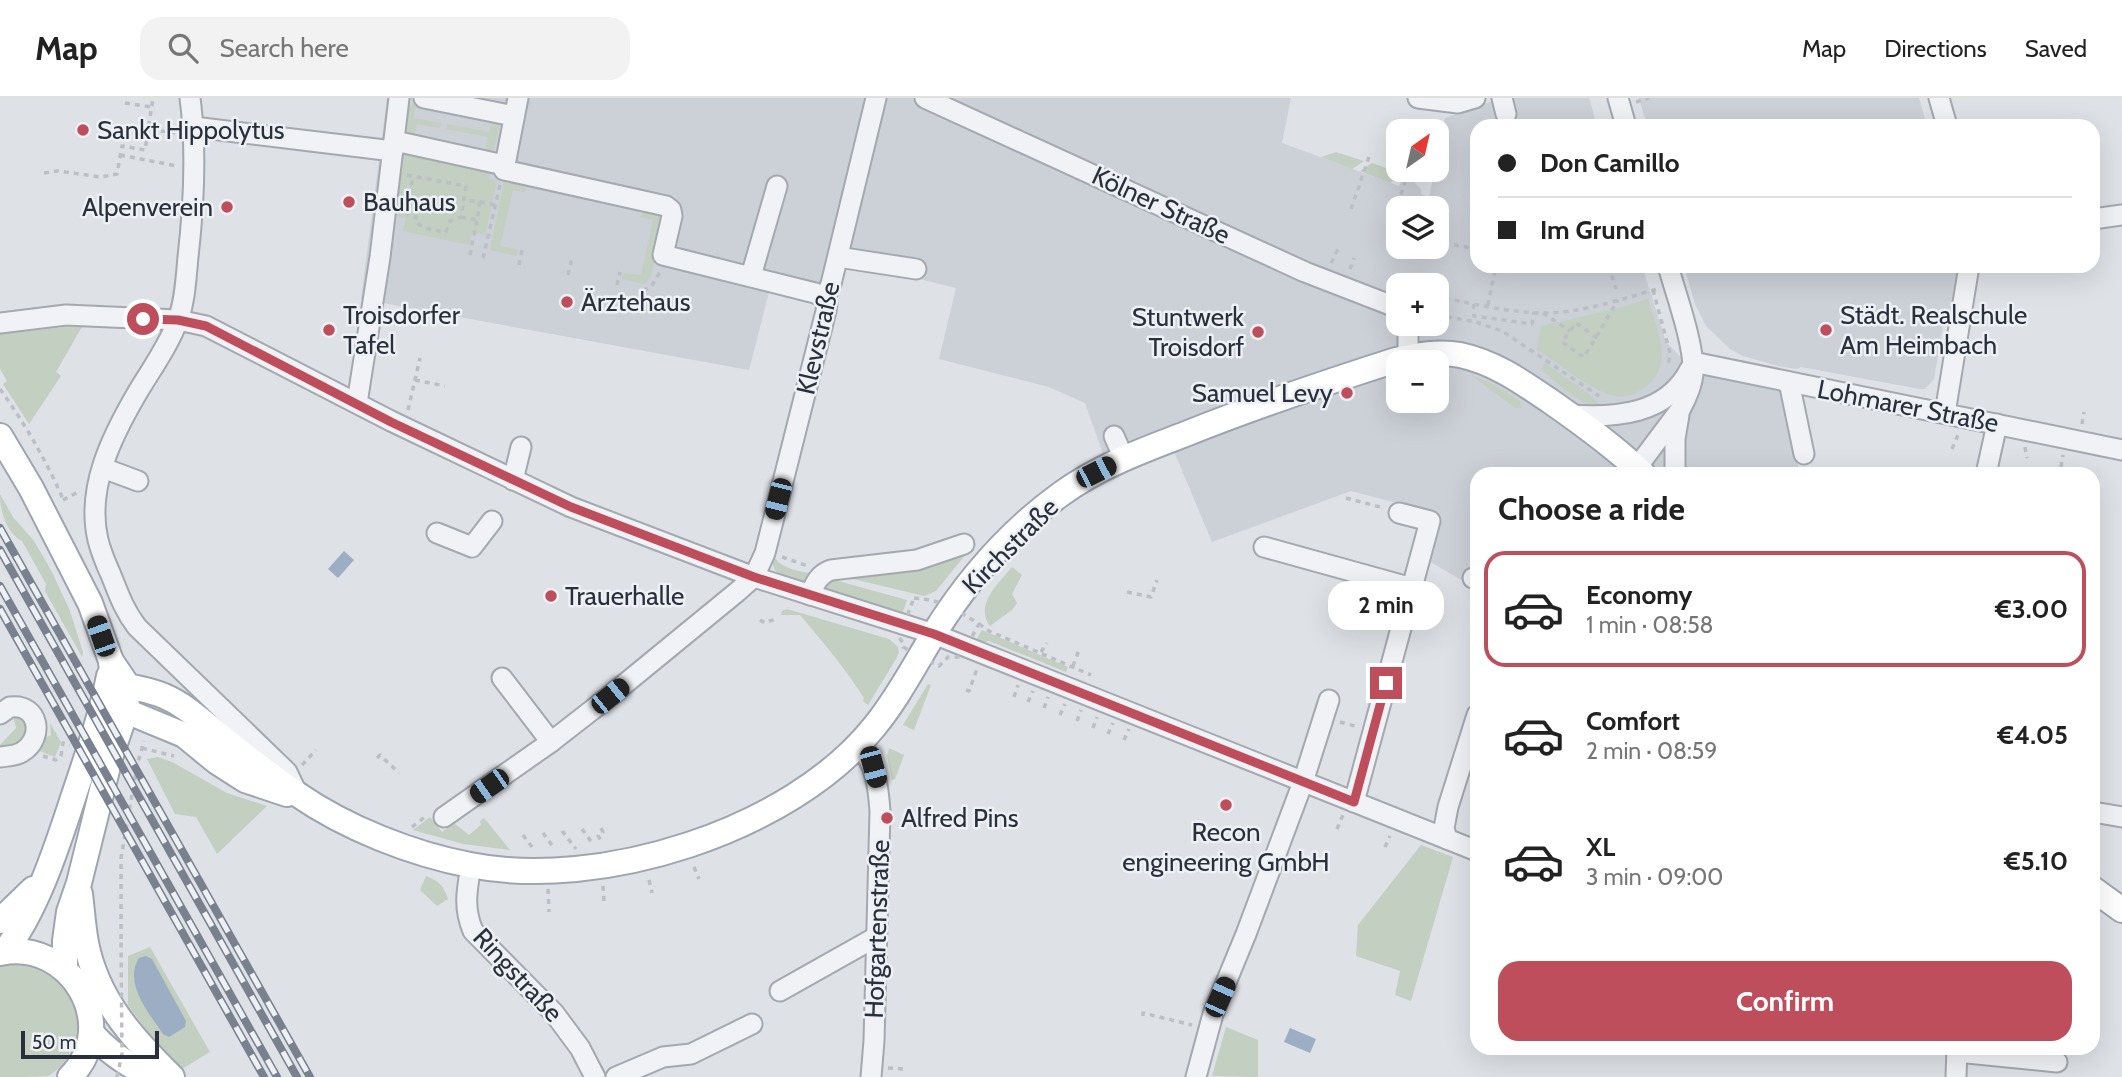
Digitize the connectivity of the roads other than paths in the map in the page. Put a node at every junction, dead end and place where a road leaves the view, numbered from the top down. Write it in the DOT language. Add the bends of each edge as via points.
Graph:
graph roads {
  1 [pos="190,98"];
  2 [pos="399,98"];
  3 [pos="424,98"];
  4 [pos="876,98"];
  5 [pos="925,98"];
  6 [pos="1418,98"];
  7 [pos="1618,98"];
  8 [pos="1939,98"];
  9 [pos="1467,101"];
  10 [pos="516,107"];
  11 [pos="1624,119"];
  12 [pos="1945,119"];
  13 [pos="194,127"];
  14 [pos="394,146"];
  15 [pos="504,167"];
  16 [pos="777,186"];
  17 [pos="2122,215"];
  18 [pos="2100,218"];
  19 [pos="838,257"];
  20 [pos="915,269"];
  21 [pos="1968,273"];
  22 [pos="1670,275"];
  23 [pos="751,276"];
  24 [pos="825,298"];
  25 [pos="1386,303"];
  26 [pos="178,320"];
  27 [pos="0,323"];
  28 [pos="1449,355"];
  29 [pos="1693,362"];
  30 [pos="1386,364"];
  31 [pos="1788,382"];
  32 [pos="357,402"];
  33 [pos="1680,410"];
  34 [pos="1945,413"];
  35 [pos="1570,415"];
  36 [pos="12,424"];
  37 [pos="1997,424"];
  38 [pos="1114,436"];
  39 [pos="521,447"];
  40 [pos="2122,450"];
  41 [pos="1804,454"];
  42 [pos="1124,459"];
  43 [pos="1631,467"];
  44 [pos="1640,467"];
  45 [pos="1675,467"];
  46 [pos="1988,467"];
  47 [pos="103,468"];
  48 [pos="513,480"];
  49 [pos="138,481"];
  50 [pos="1399,513"];
  51 [pos="492,521"];
  52 [pos="438,533"];
  53 [pos="964,544"];
  54 [pos="1264,547"];
  55 [pos="754,577"];
  56 [pos="1412,589"];
  57 [pos="810,595"];
  58 [pos="934,634"];
  59 [pos="502,678"];
  60 [pos="118,700"];
  61 [pos="1329,700"];
  62 [pos="0,714"];
  63 [pos="1470,737"];
  64 [pos="551,742"];
  65 [pos="859,744"];
  66 [pos="0,757"];
  67 [pos="1303,782"];
  68 [pos="298,795"];
  69 [pos="1354,802"];
  70 [pos="2100,813"];
  71 [pos="444,817"];
  72 [pos="2122,817"];
  73 [pos="1447,839"];
  74 [pos="1470,848"];
  75 [pos="471,866"];
  76 [pos="41,882"];
  77 [pos="79,883"];
  78 [pos="2100,894"];
  79 [pos="2122,909"];
  80 [pos="0,921"];
  81 [pos="876,937"];
  82 [pos="2,953"];
  83 [pos="65,970"];
  84 [pos="780,991"];
  85 [pos="752,1024"];
  86 [pos="91,1032"];
  87 [pos="1957,1055"];
  88 [pos="1999,1055"];
  89 [pos="2057,1062"];
  90 [pos="70,1077"];
  91 [pos="150,1077"];
  92 [pos="172,1077"];
  93 [pos="595,1077"];
  94 [pos="616,1077"];
  95 [pos="871,1077"];
  96 [pos="1196,1077"];
  97 [pos="1955,1077"];
  1 -- 13 [label="street"];
  2 -- 14 [label="street"];
  3 -- 10 [label="street"];
  4 -- 19 [label="street, Klevstraße"];
  5 -- 25 [label="street, Kölner Straße" via="1305,272"];
  6 -- 9 [label="street"];
  7 -- 11 [label="street"];
  8 -- 12 [label="street"];
  10 -- 15 [label="street"];
  13 -- 14 [label="street"];
  13 -- 26 [label="street" via="190,239"];
  14 -- 15 [label="street"];
  14 -- 32 [label="street"];
  15 -- 23 [label="street" via="666,206 672,216 663,256"];
  16 -- 23 [label="street"];
  17 -- 18 [label="street"];
  19 -- 20 [label="street"];
  19 -- 24 [label="street, Klevstraße"];
  21 -- 34 [label="street"];
  22 -- 29 [label="street"];
  23 -- 24 [label="street"];
  24 -- 55 [label="street, Klevstraße" via="826,311 765,553"];
  26 -- 27 [label="street" via="66,315"];
  26 -- 32 [label="street" via="206,326"];
  26 -- 47 [label="street" via="111,440"];
  28 -- 35 [label="main road, Kirchstraße" via="1486,363"];
  29 -- 31 [label="street, Lohmarer Straße"];
  29 -- 33 [label="street" via="1690,388"];
  29 -- 35 [label="street" via="1679,386 1643,410"];
  30 -- 42 [label="main road, Kirchstraße" via="1224,418"];
  31 -- 34 [label="street, Lohmarer Straße"];
  31 -- 41 [label="street"];
  32 -- 48 [label="street"];
  33 -- 44 [label="street"];
  33 -- 45 [label="street"];
  34 -- 37 [label="street, Lohmarer Straße"];
  35 -- 43 [label="main road, Kirchstraße"];
  36 -- 60 [label="main road" via="31,488 90,603 111,662"];
  37 -- 40 [label="street, Lohmarer Straße"];
  37 -- 46 [label="street"];
  38 -- 42 [label="street"];
  39 -- 48 [label="street"];
  42 -- 58 [label="main road, Kirchstraße" via="1061,494 1014,534 984,565"];
  47 -- 49 [label="street"];
  47 -- 68 [label="street" via="96,496 98,538 121,604 146,637 287,772"];
  48 -- 55 [label="street"];
  50 -- 56 [label="street" via="1430,521"];
  51 -- 52 [label="street" via="472,547"];
  53 -- 57 [label="street, Kirchstraße" via="917,560 823,572"];
  54 -- 56 [label="street"];
  55 -- 57 [label="street"];
  55 -- 64 [label="street"];
  56 -- 69 [label="street"];
  57 -- 58 [label="street"];
  58 -- 65 [label="main road, Kirchstraße" via="880,720"];
  58 -- 67 [label="street"];
  59 -- 64 [label="street"];
  60 -- 68 [label="main road" via="150,723 184,735 245,780"];
  60 -- 68 [label="main road" via="155,692 181,704"];
  60 -- 76 [label="main road"];
  60 -- 77 [label="main road" via="110,758"];
  61 -- 67 [label="street"];
  62 -- 66 [label="street" via="10,707 24,708 37,729 24,751"];
  63 -- 73 [label="street" via="1448,807"];
  64 -- 71 [label="street"];
  65 -- 75 [label="main road, Kirchstraße" via="780,804 687,845 591,868 521,872"];
  65 -- 81 [label="street, Hofgartenstraße" via="878,786"];
  67 -- 69 [label="street"];
  67 -- 96 [label="street" via="1208,1029"];
  68 -- 75 [label="main road, Kirchstraße" via="394,844"];
  69 -- 73 [label="street"];
  70 -- 72 [label="street"];
  73 -- 74 [label="street"];
  75 -- 93 [label="street, Ringstraße" via="466,905 473,931 561,1021"];
  76 -- 80 [label="main road"];
  76 -- 82 [label="main road" via="20,930"];
  77 -- 83 [label="main road" via="69,912"];
  77 -- 92 [label="main road" via="86,944 104,995 138,1043"];
  78 -- 79 [label="main road"];
  81 -- 84 [label="street"];
  81 -- 95 [label="street, Hofgartenstraße"];
  82 -- 83 [label="main road" via="36,954"];
  83 -- 86 [label="main road" via="85,998"];
  85 -- 94 [label="street" via="691,1054 663,1057"];
  86 -- 90 [label="main road" via="82,1061"];
  86 -- 91 [label="main road" via="118,1058"];
  87 -- 97 [label="street"];
  88 -- 89 [label="street"];
}
